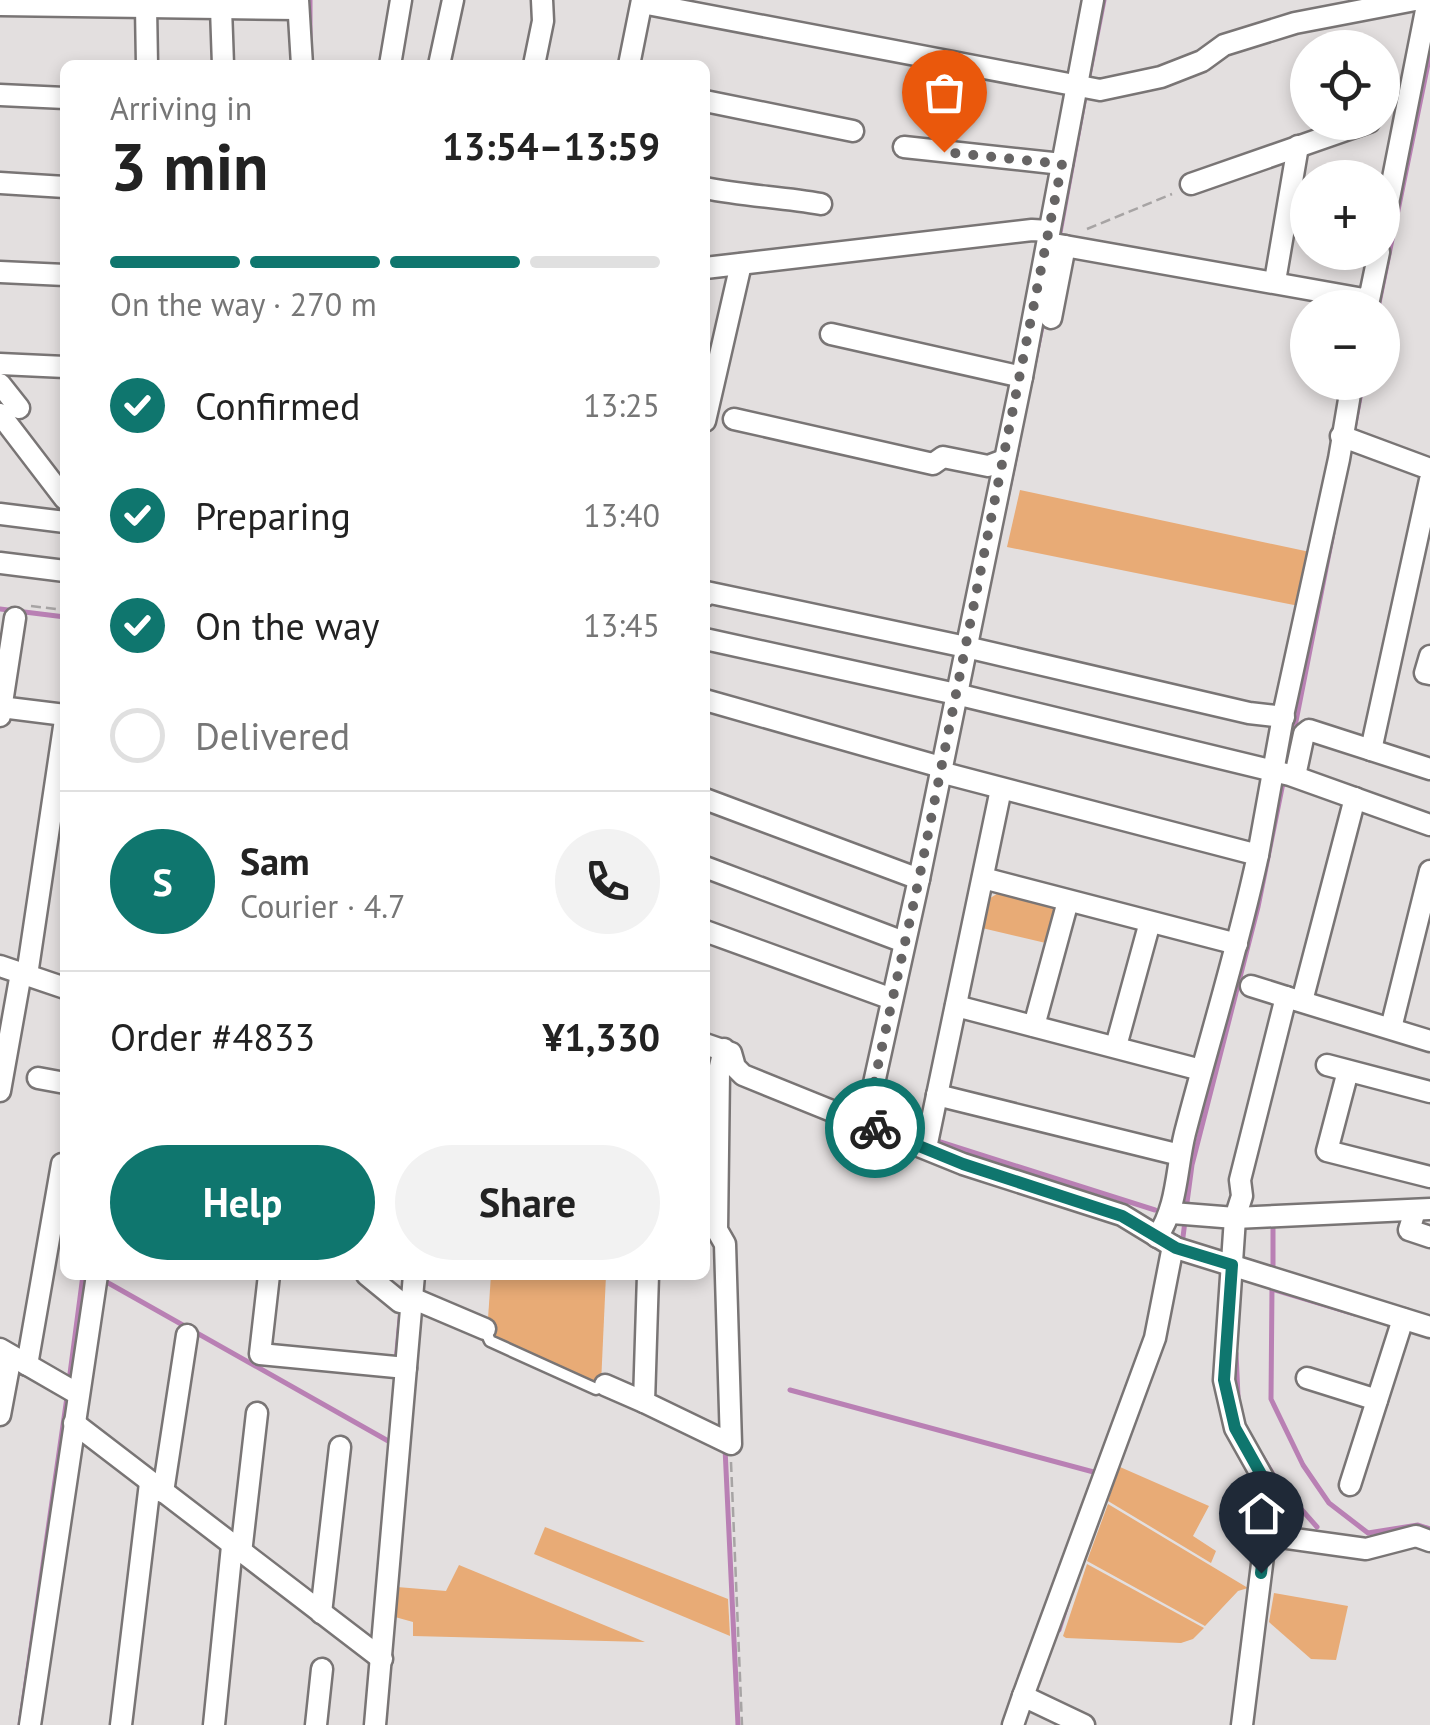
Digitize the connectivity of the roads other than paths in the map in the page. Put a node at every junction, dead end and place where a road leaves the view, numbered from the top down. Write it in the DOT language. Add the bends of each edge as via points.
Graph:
graph roads {
  1 [pos="401,0"];
  2 [pos="453,0"];
  3 [pos="542,0"];
  4 [pos="1093,0"];
  5 [pos="1414,0"];
  6 [pos="1428,0"];
  7 [pos="646,3"];
  8 [pos="298,4"];
  9 [pos="0,5"];
  10 [pos="146,7"];
  11 [pos="221,8"];
  12 [pos="147,60"];
  13 [pos="223,60"];
  14 [pos="302,60"];
  15 [pos="392,60"];
  16 [pos="441,60"];
  17 [pos="535,60"];
  18 [pos="630,60"];
  19 [pos="1083,87"];
  20 [pos="0,95"];
  21 [pos="60,98"];
  22 [pos="710,102"];
  23 [pos="1408,110"];
  24 [pos="1400,112"];
  25 [pos="853,130"];
  26 [pos="1316,140"];
  27 [pos="1298,146"];
  28 [pos="904,148"];
  29 [pos="1398,160"];
  30 [pos="1062,164"];
  31 [pos="0,183"];
  32 [pos="1191,184"];
  33 [pos="60,188"];
  34 [pos="710,189"];
  35 [pos="821,204"];
  36 [pos="1059,240"];
  37 [pos="741,264"];
  38 [pos="710,267"];
  39 [pos="0,272"];
  40 [pos="60,274"];
  41 [pos="1275,281"];
  42 [pos="1311,290"];
  43 [pos="1051,318"];
  44 [pos="830,334"];
  45 [pos="0,364"];
  46 [pos="60,366"];
  47 [pos="1022,377"];
  48 [pos="0,384"];
  49 [pos="710,399"];
  50 [pos="1351,400"];
  51 [pos="9,411"];
  52 [pos="734,419"];
  53 [pos="6,431"];
  54 [pos="1348,438"];
  55 [pos="1004,460"];
  56 [pos="1430,470"];
  57 [pos="1430,480"];
  58 [pos="60,494"];
  59 [pos="0,514"];
  60 [pos="60,521"];
  61 [pos="0,562"];
  62 [pos="60,570"];
  63 [pos="710,593"];
  64 [pos="16,611"];
  65 [pos="710,641"];
  66 [pos="973,648"];
  67 [pos="1430,656"];
  68 [pos="1430,674"];
  69 [pos="963,695"];
  70 [pos="710,702"];
  71 [pos="1,708"];
  72 [pos="0,716"];
  73 [pos="60,717"];
  74 [pos="1284,717"];
  75 [pos="60,749"];
  76 [pos="1370,750"];
  77 [pos="1430,770"];
  78 [pos="944,772"];
  79 [pos="1285,774"];
  80 [pos="1001,789"];
  81 [pos="1355,798"];
  82 [pos="710,801"];
  83 [pos="1430,825"];
  84 [pos="1258,855"];
  85 [pos="710,869"];
  86 [pos="1430,871"];
  87 [pos="983,878"];
  88 [pos="919,879"];
  89 [pos="1068,902"];
  90 [pos="1150,922"];
  91 [pos="710,933"];
  92 [pos="904,942"];
  93 [pos="1237,944"];
  94 [pos="0,966"];
  95 [pos="24,974"];
  96 [pos="60,986"];
  97 [pos="1252,986"];
  98 [pos="892,999"];
  99 [pos="1294,999"];
  100 [pos="956,1006"];
  101 [pos="1034,1026"];
  102 [pos="1391,1028"];
  103 [pos="1430,1041"];
  104 [pos="714,1046"];
  105 [pos="1116,1046"];
  106 [pos="1327,1065"];
  107 [pos="1202,1070"];
  108 [pos="1348,1071"];
  109 [pos="38,1078"];
  110 [pos="60,1082"];
  111 [pos="0,1091"];
  112 [pos="1430,1092"];
  113 [pos="937,1095"];
  114 [pos="867,1118"];
  115 [pos="927,1141"];
  116 [pos="1180,1155"];
  117 [pos="60,1172"];
  118 [pos="1430,1177"];
  119 [pos="1422,1210"];
  120 [pos="1181,1215"];
  121 [pos="1238,1218"];
  122 [pos="1430,1237"];
  123 [pos="1173,1246"];
  124 [pos="1232,1265"];
  125 [pos="96,1280"];
  126 [pos="268,1280"];
  127 [pos="374,1280"];
  128 [pos="413,1280"];
  129 [pos="648,1280"];
  130 [pos="407,1302"];
  131 [pos="1401,1325"];
  132 [pos="1430,1327"];
  133 [pos="484,1329"];
  134 [pos="187,1335"];
  135 [pos="13,1357"];
  136 [pos="398,1367"];
  137 [pos="1307,1378"];
  138 [pos="605,1385"];
  139 [pos="71,1391"];
  140 [pos="1377,1400"];
  141 [pos="644,1402"];
  142 [pos="257,1413"];
  143 [pos="0,1415"];
  144 [pos="74,1422"];
  145 [pos="340,1447"];
  146 [pos="1350,1484"];
  147 [pos="152,1489"];
  148 [pos="1266,1535"];
  149 [pos="1430,1541"];
  150 [pos="233,1552"];
  151 [pos="320,1613"];
  152 [pos="376,1655"];
  153 [pos="322,1668"];
  154 [pos="1023,1696"];
  155 [pos="30,1725"];
  156 [pos="122,1725"];
  157 [pos="214,1725"];
  158 [pos="316,1725"];
  159 [pos="375,1725"];
  160 [pos="1013,1725"];
  161 [pos="1084,1725"];
  162 [pos="1242,1725"];
  1 -- 15 [label="street"];
  2 -- 16 [label="street"];
  3 -- 17 [label="street"];
  4 -- 19 [label="street"];
  5 -- 19 [label="street" via="1295,23 1224,45 1161,77 1118,88"];
  6 -- 23 [label="street"];
  7 -- 18 [label="street"];
  7 -- 19 [label="street"];
  8 -- 11 [label="street"];
  8 -- 14 [label="street"];
  9 -- 10 [label="street"];
  10 -- 11 [label="street"];
  10 -- 12 [label="street"];
  11 -- 13 [label="street"];
  19 -- 30 [label="street"];
  20 -- 21 [label="street"];
  22 -- 25 [label="street"];
  23 -- 24 [label="street"];
  23 -- 29 [label="street"];
  26 -- 27 [label="street"];
  27 -- 32 [label="street"];
  27 -- 41 [label="street"];
  28 -- 30 [label="street"];
  30 -- 36 [label="street"];
  31 -- 33 [label="street"];
  34 -- 35 [label="street"];
  36 -- 37 [label="street" via="1032,230"];
  36 -- 41 [label="street"];
  36 -- 43 [label="street"];
  36 -- 47 [label="street"];
  37 -- 38 [label="street"];
  37 -- 49 [label="street"];
  39 -- 40 [label="street"];
  41 -- 42 [label="street"];
  44 -- 47 [label="street"];
  45 -- 46 [label="street"];
  47 -- 55 [label="street"];
  48 -- 51 [label="street"];
  50 -- 54 [label="street"];
  51 -- 53 [label="street"];
  52 -- 55 [label="street" via="933,464 943,457 988,466"];
  53 -- 58 [label="street"];
  54 -- 56 [label="street"];
  54 -- 74 [label="street"];
  55 -- 66 [label="street"];
  57 -- 76 [label="street"];
  59 -- 60 [label="street"];
  61 -- 62 [label="street"];
  63 -- 66 [label="street"];
  64 -- 71 [label="street"];
  65 -- 69 [label="street"];
  66 -- 69 [label="street"];
  66 -- 74 [label="street"];
  67 -- 68 [label="street"];
  69 -- 78 [label="street"];
  69 -- 79 [label="street"];
  70 -- 78 [label="street"];
  71 -- 72 [label="street"];
  71 -- 73 [label="street"];
  74 -- 79 [label="street"];
  75 -- 95 [label="street"];
  76 -- 77 [label="street"];
  76 -- 79 [label="street" via="1309,730"];
  78 -- 80 [label="street"];
  78 -- 88 [label="street"];
  79 -- 81 [label="street"];
  79 -- 84 [label="street"];
  80 -- 84 [label="street"];
  80 -- 87 [label="street"];
  81 -- 83 [label="street"];
  81 -- 99 [label="street"];
  82 -- 88 [label="street"];
  84 -- 93 [label="street"];
  85 -- 92 [label="street"];
  86 -- 102 [label="street"];
  87 -- 89 [label="street"];
  87 -- 100 [label="street"];
  88 -- 92 [label="street"];
  89 -- 90 [label="street"];
  89 -- 101 [label="street"];
  90 -- 93 [label="street"];
  90 -- 105 [label="street"];
  91 -- 98 [label="street"];
  92 -- 98 [label="street"];
  93 -- 107 [label="street"];
  94 -- 95 [label="street"];
  95 -- 96 [label="street"];
  95 -- 111 [label="street"];
  97 -- 99 [label="street"];
  98 -- 114 [label="street"];
  99 -- 102 [label="street"];
  99 -- 121 [label="street" via="1240,1180"];
  100 -- 101 [label="street"];
  100 -- 113 [label="street"];
  101 -- 105 [label="street"];
  102 -- 103 [label="street"];
  104 -- 114 [label="street" via="731,1052 743,1075"];
  104 -- 141 [label="street" via="716,1230 725,1244 731,1444"];
  105 -- 107 [label="street"];
  106 -- 108 [label="street"];
  107 -- 116 [label="street"];
  108 -- 112 [label="street"];
  108 -- 118 [label="street" via="1327,1151"];
  109 -- 110 [label="street"];
  113 -- 115 [label="street"];
  113 -- 116 [label="street"];
  114 -- 115 [label="street"];
  115 -- 123 [label="street" via="1122,1216"];
  116 -- 120 [label="street"];
  117 -- 135 [label="street"];
  119 -- 121 [label="street"];
  119 -- 122 [label="street" via="1409,1230"];
  120 -- 121 [label="street"];
  120 -- 123 [label="street"];
  121 -- 124 [label="street"];
  123 -- 124 [label="street"];
  123 -- 154 [label="street" via="1155,1338"];
  124 -- 131 [label="street"];
  124 -- 148 [label="street" via="1224,1380 1235,1428 1271,1492"];
  125 -- 139 [label="street"];
  126 -- 136 [label="street" via="260,1354"];
  127 -- 130 [label="street"];
  128 -- 130 [label="street"];
  129 -- 141 [label="street"];
  130 -- 133 [label="street"];
  130 -- 136 [label="street"];
  131 -- 132 [label="street"];
  131 -- 140 [label="street"];
  133 -- 138 [label="lane" via="490,1341 596,1389"];
  134 -- 147 [label="street"];
  135 -- 139 [label="street"];
  135 -- 143 [label="street"];
  136 -- 152 [label="street"];
  137 -- 140 [label="street"];
  138 -- 141 [label="street"];
  139 -- 144 [label="street"];
  140 -- 146 [label="street"];
  142 -- 150 [label="street"];
  144 -- 147 [label="street"];
  144 -- 155 [label="street"];
  145 -- 151 [label="street"];
  147 -- 150 [label="street"];
  147 -- 156 [label="street"];
  148 -- 149 [label="street" via="1366,1549 1416,1536"];
  148 -- 162 [label="street"];
  150 -- 151 [label="street"];
  150 -- 157 [label="street"];
  151 -- 152 [label="street"];
  152 -- 159 [label="street"];
  153 -- 158 [label="street"];
  154 -- 160 [label="street"];
  154 -- 161 [label="street"];
}
